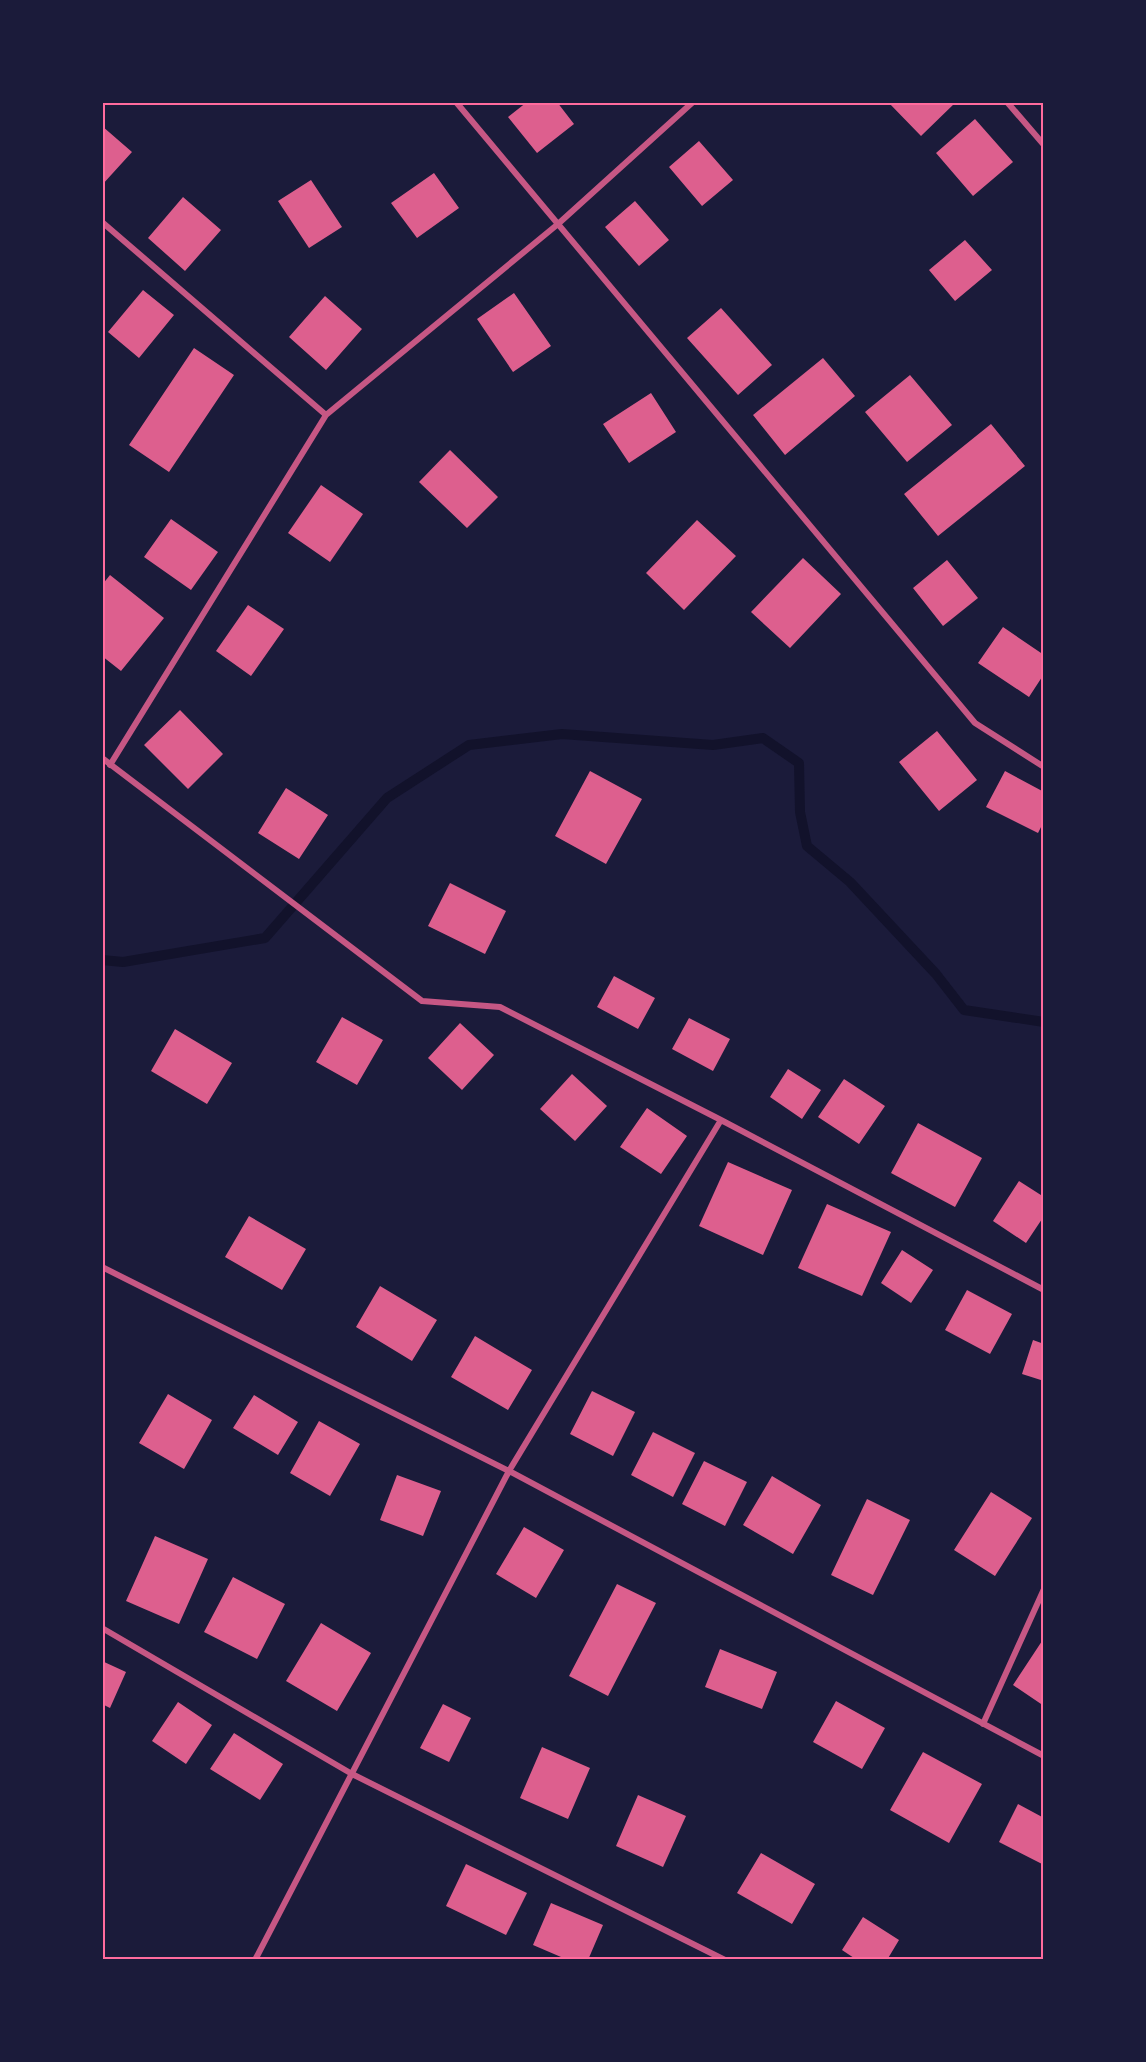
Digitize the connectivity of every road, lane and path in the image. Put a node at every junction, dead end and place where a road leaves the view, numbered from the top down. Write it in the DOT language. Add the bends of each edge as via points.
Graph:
graph roads {
  1 [pos="456,102"];
  2 [pos="693,102"];
  3 [pos="1007,102"];
  4 [pos="1044,145"];
  5 [pos="102,222"];
  6 [pos="558,224"];
  7 [pos="326,415"];
  8 [pos="102,758"];
  9 [pos="110,765"];
  10 [pos="1044,767"];
  11 [pos="721,1120"];
  12 [pos="102,1267"];
  13 [pos="1044,1290"];
  14 [pos="509,1471"];
  15 [pos="1044,1590"];
  16 [pos="102,1628"];
  17 [pos="983,1724"];
  18 [pos="1044,1756"];
  19 [pos="352,1774"];
  20 [pos="255,1960"];
  21 [pos="725,1960"];
  1 -- 6 [label="street"];
  2 -- 6 [label="street"];
  3 -- 4 [label="street"];
  5 -- 7 [label="street"];
  6 -- 7 [label="street"];
  6 -- 10 [label="street" via="975,723"];
  7 -- 9 [label="street"];
  8 -- 9 [label="street"];
  9 -- 11 [label="street" via="422,1001 500,1007"];
  11 -- 13 [label="street"];
  11 -- 14 [label="street"];
  12 -- 14 [label="street"];
  14 -- 17 [label="street"];
  14 -- 19 [label="street"];
  15 -- 17 [label="street"];
  16 -- 19 [label="street"];
  17 -- 18 [label="street"];
  19 -- 20 [label="street"];
  19 -- 21 [label="street"];
}
